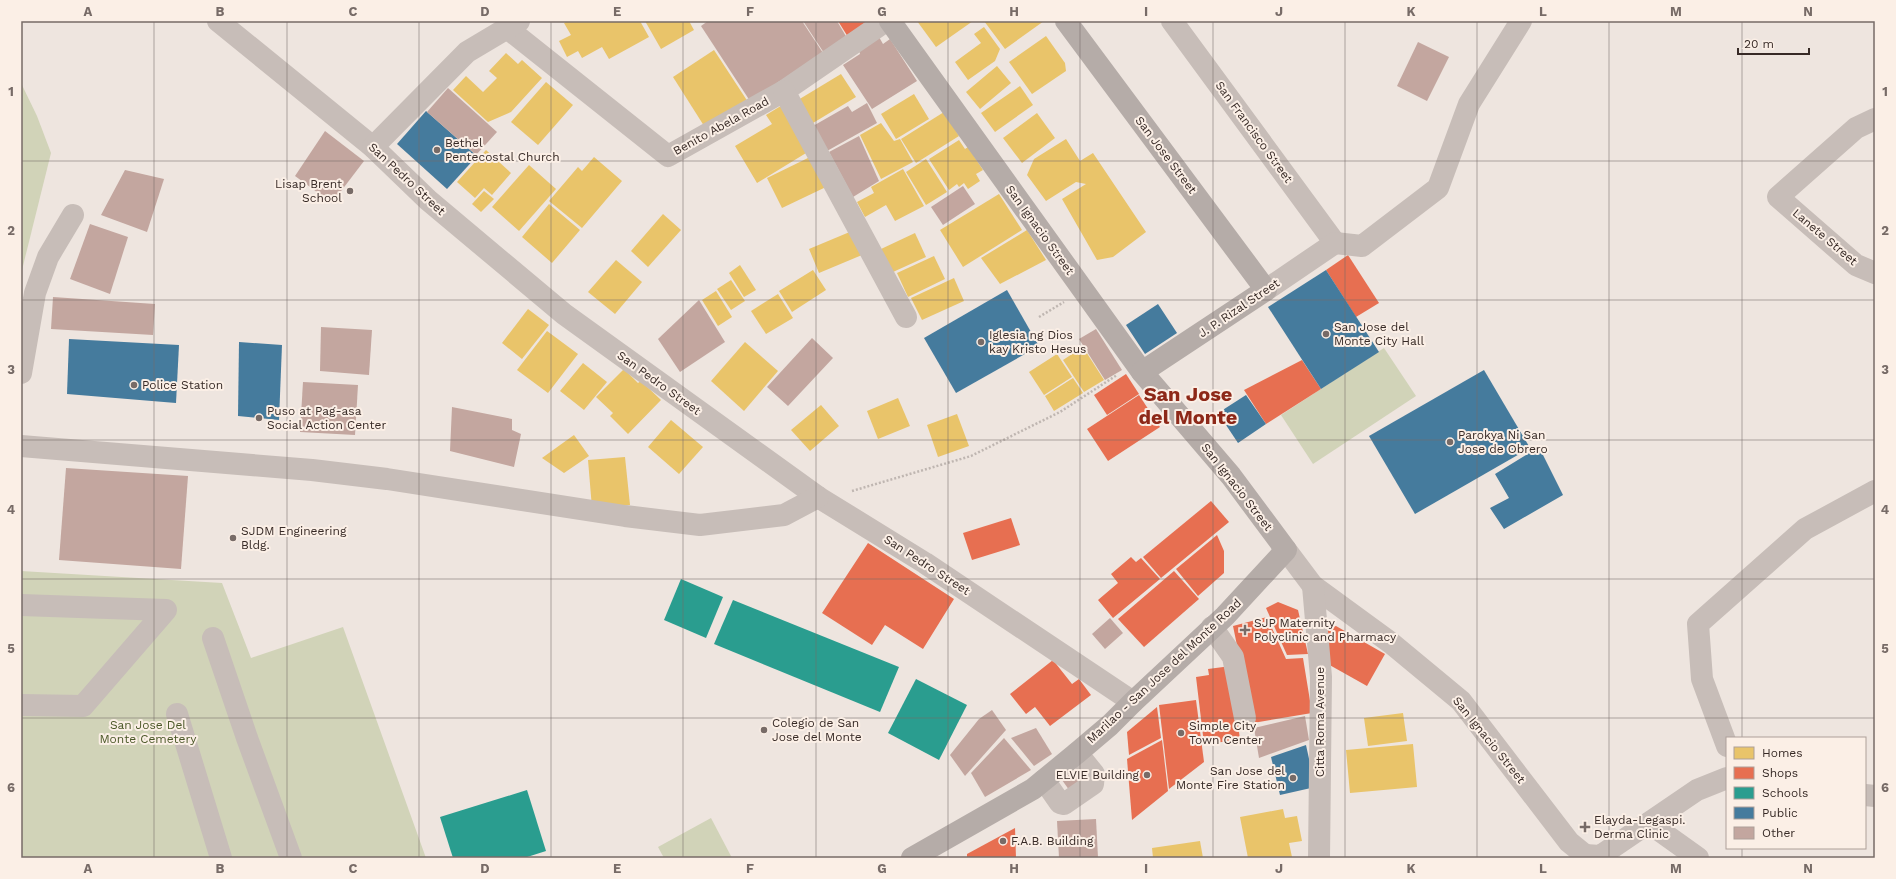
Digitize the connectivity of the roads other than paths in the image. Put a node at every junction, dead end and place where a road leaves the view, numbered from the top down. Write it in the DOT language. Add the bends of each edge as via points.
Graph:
graph roads {
  1 [pos="218,21"];
  2 [pos="886,21"];
  3 [pos="890,21"];
  4 [pos="1066,21"];
  5 [pos="1172,21"];
  6 [pos="1521,21"];
  7 [pos="513,24"];
  8 [pos="784,91"];
  9 [pos="1875,119"];
  10 [pos="373,147"];
  11 [pos="73,215"];
  12 [pos="1335,243"];
  13 [pos="1875,273"];
  14 [pos="1266,290"];
  15 [pos="906,317"];
  16 [pos="1139,367"];
  17 [pos="21,373"];
  18 [pos="21,446"];
  19 [pos="1875,490"];
  20 [pos="820,498"];
  21 [pos="1286,550"];
  22 [pos="1313,586"];
  23 [pos="21,604"];
  24 [pos="1212,628"];
  25 [pos="213,638"];
  26 [pos="1133,702"];
  27 [pos="21,705"];
  28 [pos="177,714"];
  29 [pos="1245,718"];
  30 [pos="1726,743"];
  31 [pos="1077,753"];
  32 [pos="1726,778"];
  33 [pos="1044,780"];
  34 [pos="1648,823"];
  35 [pos="1586,856"];
  36 [pos="221,858"];
  37 [pos="291,858"];
  38 [pos="912,858"];
  39 [pos="1319,858"];
  40 [pos="1698,858"];
  1 -- 10 [label="street, San Pedro Street"];
  2 -- 8 [label="street, Benito Abela Road"];
  3 -- 16 [label="main road, San Ignacio Street"];
  4 -- 14 [label="main road, San Jose Street"];
  5 -- 12 [label="street, San Francisco Street"];
  6 -- 12 [label="street" via="1469,104 1438,188 1362,246"];
  7 -- 8 [label="street, Benito Abela Road" via="668,156"];
  7 -- 10 [label="street" via="467,52"];
  8 -- 15 [label="street"];
  9 -- 13 [label="street, Lanete Street" via="1856,128 1778,197 1856,265"];
  10 -- 20 [label="street, San Pedro Street" via="428,200 564,314"];
  11 -- 17 [label="street" via="48,257 35,293"];
  12 -- 14 [label="street, J. P. Rizal Street"];
  14 -- 16 [label="main road, J. P. Rizal Street"];
  16 -- 21 [label="main road, San Ignacio Street" via="1231,476"];
  18 -- 20 [label="street" via="312,470 700,525 784,515"];
  19 -- 30 [label="street" via="1806,529 1698,624 1702,678"];
  20 -- 26 [label="street, San Pedro Street" via="925,563"];
  21 -- 22 [label="street, San Ignacio Street"];
  21 -- 24 [label="main road, Marilao - San Jose del Monte Road"];
  22 -- 35 [label="street, San Ignacio Street" via="1391,643 1461,701 1569,842"];
  22 -- 39 [label="street, Citta Roma Avenue" via="1321,677"];
  23 -- 27 [label="street" via="166,610 82,706"];
  24 -- 26 [label="main road, Marilao - San Jose del Monte Road"];
  24 -- 29 [label="street" via="1233,657"];
  25 -- 37 [label="street"];
  26 -- 31 [label="main road, Marilao - San Jose del Monte Road"];
  28 -- 36 [label="street"];
  31 -- 33 [label="main road, Marilao - San Jose del Monte Road"];
  31 -- 33 [label="street" via="1094,774 1092,784 1064,804"];
  32 -- 34 [label="street" via="1697,790"];
  33 -- 38 [label="main road, Marilao - San Jose del Monte Road" via="1033,789"];
  34 -- 35 [label="street" via="1600,856"];
  34 -- 40 [label="street"];
}
